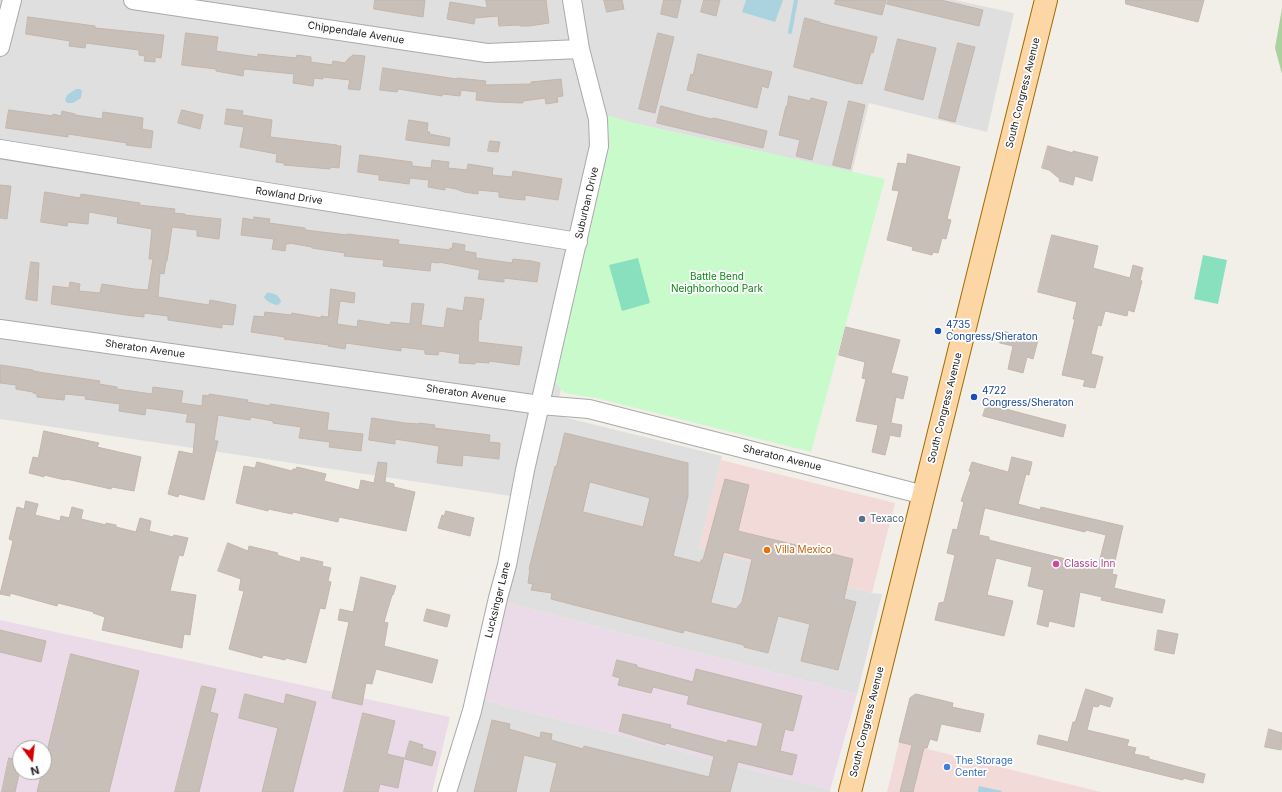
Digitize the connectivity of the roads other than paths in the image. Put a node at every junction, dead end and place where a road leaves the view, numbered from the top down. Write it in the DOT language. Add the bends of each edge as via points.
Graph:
graph roads {
  1 [pos="12,0"];
  2 [pos="133,0"];
  3 [pos="572,0"];
  4 [pos="1046,0"];
  5 [pos="188,4"];
  6 [pos="0,47"];
  7 [pos="580,49"];
  8 [pos="0,149"];
  9 [pos="578,242"];
  10 [pos="0,329"];
  11 [pos="540,404"];
  12 [pos="924,495"];
  13 [pos="447,792"];
  14 [pos="850,792"];
  1 -- 6 [label="street"];
  2 -- 5 [label="street, Chippendale Avenue"];
  3 -- 7 [label="street, Suburban Drive"];
  4 -- 12 [label="main road, South Congress Avenue"];
  5 -- 7 [label="street, Chippendale Avenue" via="487,53"];
  7 -- 9 [label="street, Suburban Drive" via="598,119 599,146"];
  8 -- 9 [label="street, Rowland Drive"];
  9 -- 11 [label="street, Suburban Drive"];
  10 -- 11 [label="street, Sheraton Avenue"];
  11 -- 12 [label="street, Sheraton Avenue" via="589,409"];
  11 -- 13 [label="street, Lucksinger Lane" via="507,564 472,712"];
  12 -- 14 [label="main road, South Congress Avenue"];
}
